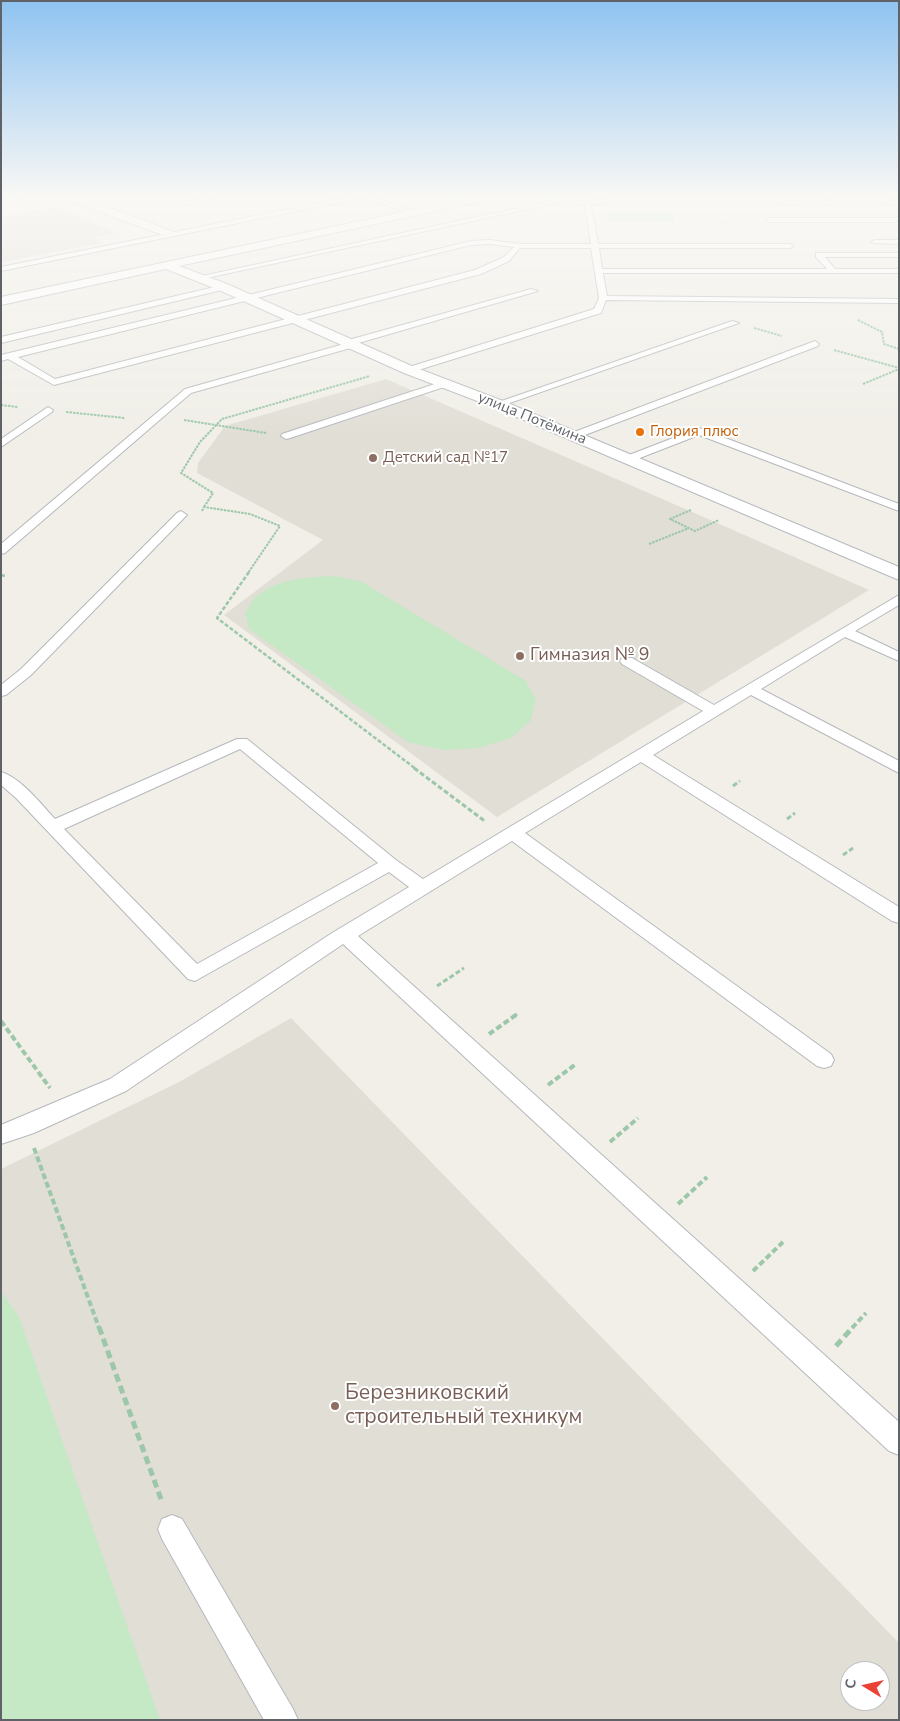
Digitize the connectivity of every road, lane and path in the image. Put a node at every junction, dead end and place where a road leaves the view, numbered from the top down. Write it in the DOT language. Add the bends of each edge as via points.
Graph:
graph roads {
  1 [pos="115,276"];
  2 [pos="193,276"];
  3 [pos="205,276"];
  4 [pos="335,276"];
  5 [pos="461,276"];
  6 [pos="599,276"];
  7 [pos="197,278"];
  8 [pos="223,287"];
  9 [pos="534,291"];
  10 [pos="247,298"];
  11 [pos="603,298"];
  12 [pos="1,300"];
  13 [pos="899,300"];
  14 [pos="293,320"];
  15 [pos="735,324"];
  16 [pos="1,340"];
  17 [pos="350,344"];
  18 [pos="815,344"];
  19 [pos="6,357"];
  20 [pos="899,369"];
  21 [pos="409,370"];
  22 [pos="370,376"];
  23 [pos="444,384"];
  24 [pos="863,384"];
  25 [pos="498,404"];
  26 [pos="1,405"];
  27 [pos="48,410"];
  28 [pos="155,419"];
  29 [pos="216,425"];
  30 [pos="286,436"];
  31 [pos="573,436"];
  32 [pos="1,444"];
  33 [pos="628,460"];
  34 [pos="204,507"];
  35 [pos="696,508"];
  36 [pos="899,508"];
  37 [pos="181,515"];
  38 [pos="721,519"];
  39 [pos="689,528"];
  40 [pos="648,544"];
  41 [pos="1,550"];
  42 [pos="899,574"];
  43 [pos="899,599"];
  44 [pos="845,632"];
  45 [pos="899,657"];
  46 [pos="627,662"];
  47 [pos="751,689"];
  48 [pos="1,692"];
  49 [pos="714,711"];
  50 [pos="641,756"];
  51 [pos="899,768"];
  52 [pos="1,777"];
  53 [pos="53,826"];
  54 [pos="510,835"];
  55 [pos="390,864"];
  56 [pos="423,888"];
  57 [pos="899,916"];
  58 [pos="345,935"];
  59 [pos="464,968"];
  60 [pos="416,1000"];
  61 [pos="517,1014"];
  62 [pos="1,1021"];
  63 [pos="469,1048"];
  64 [pos="824,1060"];
  65 [pos="576,1064"];
  66 [pos="526,1101"];
  67 [pos="65,1109"];
  68 [pos="638,1118"];
  69 [pos="26,1126"];
  70 [pos="1,1135"];
  71 [pos="590,1158"];
  72 [pos="707,1177"];
  73 [pos="658,1221"];
  74 [pos="783,1242"];
  75 [pos="734,1290"];
  76 [pos="866,1313"];
  77 [pos="818,1367"];
  78 [pos="899,1441"];
  79 [pos="172,1529"];
  80 [pos="282,1720"];
  1 -- 12 [label="street"];
  2 -- 7 [label="street, улица Потёмина"];
  3 -- 7 [label="lane"];
  4 -- 10 [label="lane"];
  5 -- 14 [label="lane"];
  6 -- 11 [label="lane"];
  7 -- 8 [label="street, улица Потёмина"];
  8 -- 10 [label="street, улица Потёмина"];
  8 -- 16 [label="lane"];
  9 -- 17 [label="lane"];
  10 -- 14 [label="street, улица Потёмина"];
  10 -- 19 [label="lane"];
  11 -- 13 [label="lane"];
  11 -- 21 [label="lane" via="598,312"];
  14 -- 17 [label="street, улица Потёмина"];
  14 -- 19 [label="lane" via="54,382"];
  15 -- 25 [label="lane"];
  17 -- 21 [label="street, улица Потёмина"];
  17 -- 28 [label="lane" via="188,391"];
  18 -- 31 [label="lane"];
  20 -- 24 [label="path"];
  21 -- 23 [label="street, улица Потёмина"];
  22 -- 29 [label="path" via="222,419"];
  23 -- 25 [label="street, улица Потёмина"];
  23 -- 30 [label="lane"];
  25 -- 31 [label="street, улица Потёмина"];
  26 -- 27 [label="path"];
  27 -- 28 [label="path"];
  27 -- 32 [label="lane"];
  28 -- 29 [label="path"];
  28 -- 41 [label="lane"];
  29 -- 30 [label="path"];
  29 -- 34 [label="path" via="200,442 181,472 213,493"];
  31 -- 33 [label="street, улица Потёмина"];
  33 -- 36 [label="lane" via="699,431"];
  33 -- 42 [label="street, улица Потёмина"];
  34 -- 37 [label="path" via="201,512"];
  34 -- 54 [label="path" via="250,514 280,526 217,618"];
  35 -- 39 [label="path" via="670,519"];
  37 -- 48 [label="lane" via="26,672"];
  38 -- 39 [label="path" via="695,531"];
  39 -- 40 [label="path"];
  43 -- 44 [label="lane"];
  44 -- 45 [label="lane"];
  44 -- 47 [label="lane"];
  46 -- 49 [label="lane"];
  47 -- 49 [label="lane"];
  47 -- 51 [label="lane"];
  49 -- 50 [label="lane"];
  50 -- 54 [label="lane"];
  50 -- 57 [label="lane"];
  52 -- 53 [label="lane"];
  53 -- 55 [label="lane" via="242,742"];
  53 -- 55 [label="lane" via="195,974"];
  54 -- 56 [label="lane"];
  54 -- 64 [label="lane"];
  55 -- 56 [label="lane"];
  56 -- 58 [label="lane"];
  58 -- 60 [label="lane"];
  58 -- 67 [label="lane" via="118,1084"];
  59 -- 60 [label="path"];
  60 -- 63 [label="lane"];
  61 -- 63 [label="path"];
  62 -- 67 [label="path"];
  63 -- 66 [label="lane"];
  65 -- 66 [label="path"];
  66 -- 71 [label="lane"];
  67 -- 69 [label="lane"];
  68 -- 71 [label="path"];
  69 -- 70 [label="lane"];
  69 -- 79 [label="path"];
  71 -- 73 [label="lane"];
  72 -- 73 [label="path"];
  73 -- 75 [label="lane"];
  74 -- 75 [label="path"];
  75 -- 77 [label="lane"];
  76 -- 77 [label="path"];
  77 -- 78 [label="lane"];
  79 -- 80 [label="lane"];
}
